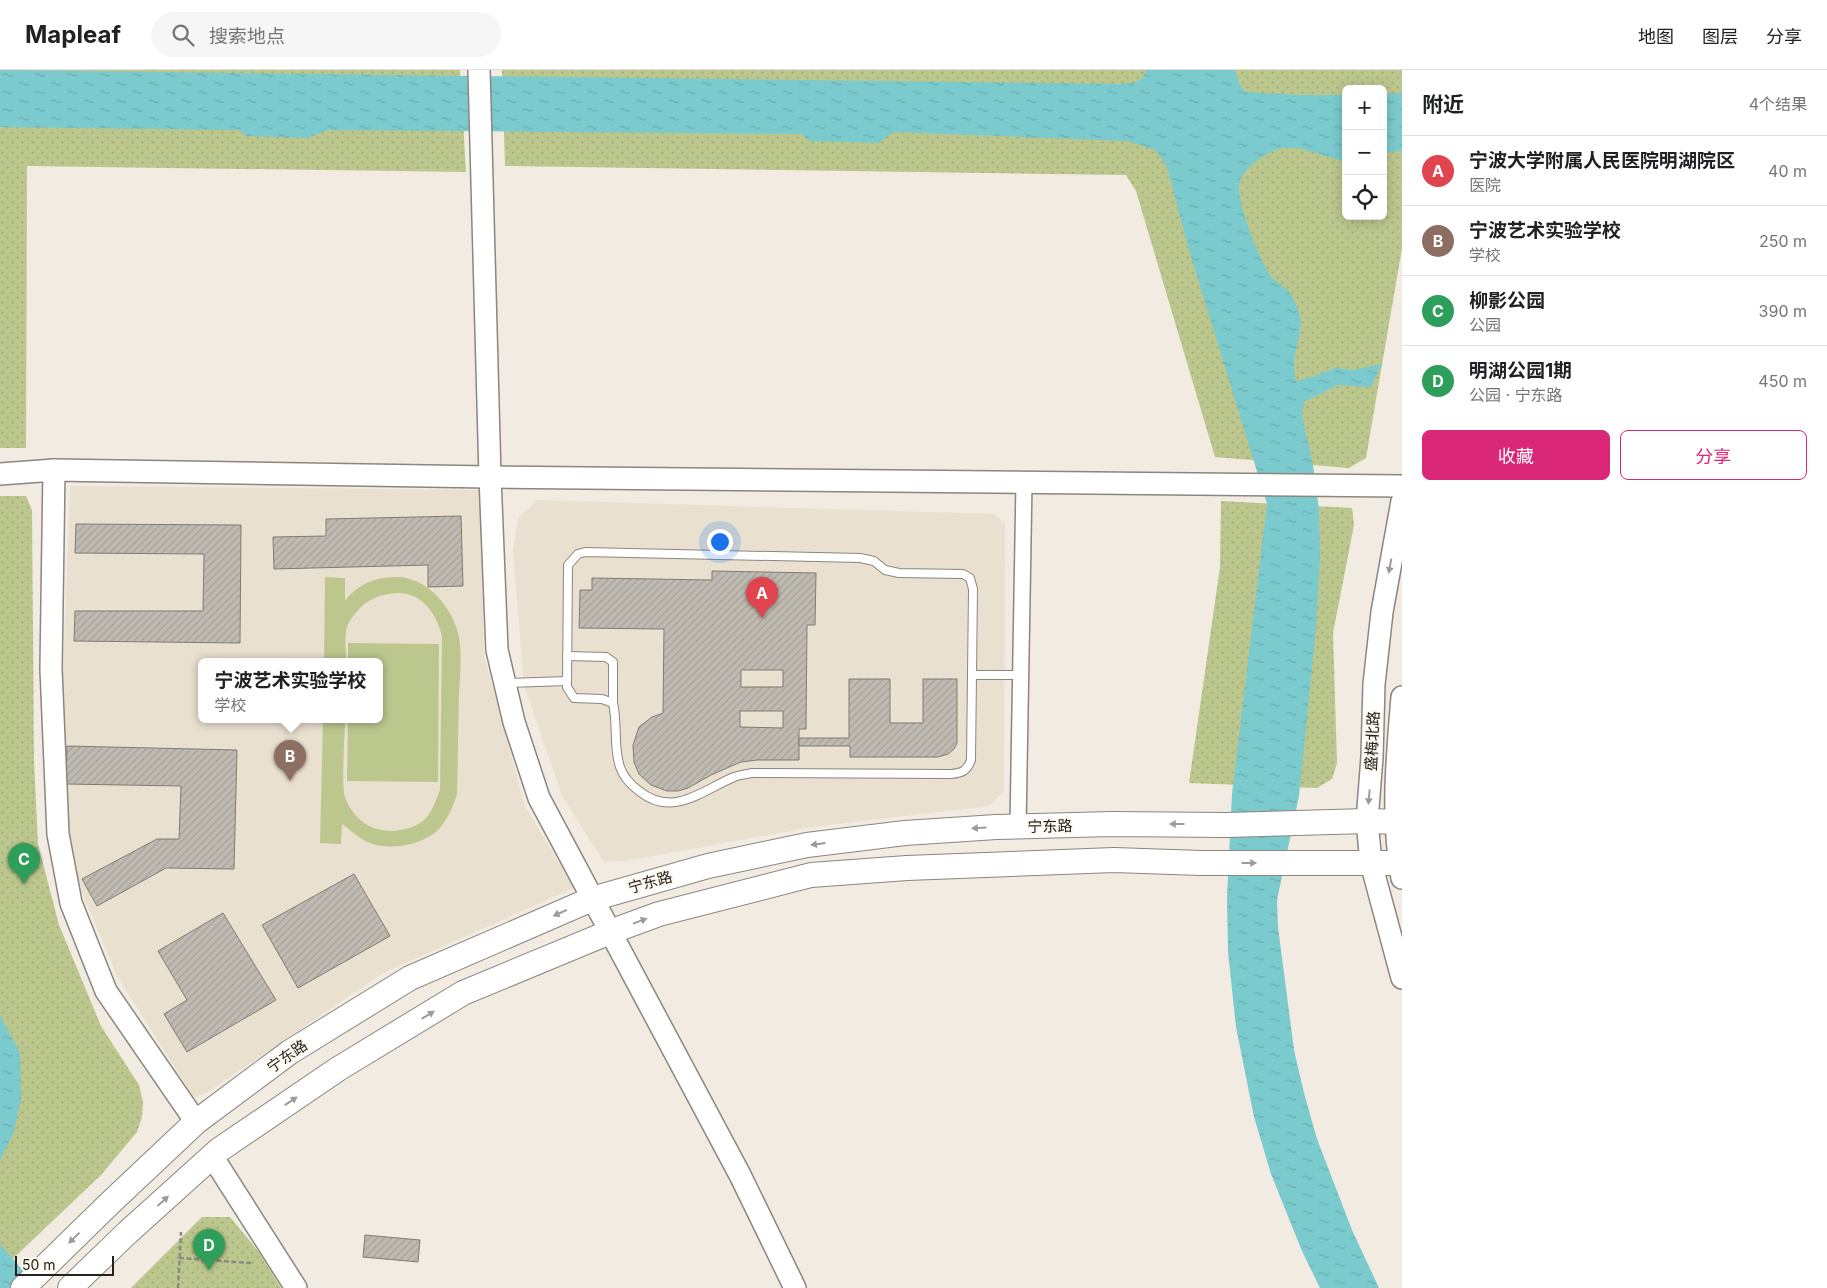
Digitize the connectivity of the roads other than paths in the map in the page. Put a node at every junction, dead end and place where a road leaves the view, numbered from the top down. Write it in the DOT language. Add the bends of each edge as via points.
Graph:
graph roads {
  1 [pos="479,70"];
  2 [pos="54,470"];
  3 [pos="0,474"];
  4 [pos="490,477"];
  5 [pos="1024,482"];
  6 [pos="1402,486"];
  7 [pos="1402,501"];
  8 [pos="567,656"];
  9 [pos="972,675"];
  10 [pos="1021,675"];
  11 [pos="567,681"];
  12 [pos="505,683"];
  13 [pos="1402,697"];
  14 [pos="613,703"];
  15 [pos="1367,821"];
  16 [pos="1399,822"];
  17 [pos="1018,826"];
  18 [pos="1371,863"];
  19 [pos="1401,868"];
  20 [pos="592,899"];
  21 [pos="610,932"];
  22 [pos="1402,978"];
  23 [pos="196,1122"];
  24 [pos="212,1156"];
  25 [pos="22,1288"];
  26 [pos="70,1288"];
  27 [pos="296,1288"];
  28 [pos="795,1288"];
  1 -- 4 [label="street"];
  2 -- 3 [label="street"];
  2 -- 4 [label="street"];
  2 -- 23 [label="street" via="52,698 58,834 71,903 106,991"];
  4 -- 5 [label="street"];
  4 -- 12 [label="street" via="497,650"];
  5 -- 6 [label="street"];
  5 -- 10 [label="street"];
  7 -- 15 [label="street, 盛梅北路, one-way" via="1382,612 1374,684"];
  8 -- 9 [label="lane" via="568,565 578,554 860,558 899,573 962,574 970,578 973,589"];
  8 -- 11 [label="lane"];
  8 -- 14 [label="lane" via="606,657 613,662"];
  9 -- 10 [label="lane"];
  9 -- 14 [label="lane" via="971,760 961,773 752,773 735,776 676,802 648,798 631,785 620,769"];
  10 -- 17 [label="street"];
  11 -- 12 [label="lane"];
  11 -- 14 [label="lane" via="574,698 602,699"];
  12 -- 20 [label="street" via="539,798"];
  13 -- 16 [label="street, 盛梅北路" via="1395,782"];
  15 -- 16 [label="main road, 宁东路"];
  15 -- 17 [label="main road, 宁东路, one-way"];
  15 -- 18 [label="street, 盛梅北路"];
  16 -- 19 [label="street, 盛梅北路"];
  17 -- 20 [label="main road, 宁东路, one-way" via="905,833 807,845 708,866"];
  18 -- 19 [label="main road"];
  21 -- 18 [label="main road, one-way" via="659,914 811,875 1114,860"];
  18 -- 22 [label="street, 盛梅北路"];
  20 -- 21 [label="street"];
  20 -- 23 [label="main road, 宁东路, one-way" via="410,978 290,1052"];
  24 -- 21 [label="main road, one-way" via="338,1068 463,994"];
  21 -- 28 [label="street" via="740,1175"];
  23 -- 25 [label="main road, 宁东路, one-way"];
  26 -- 24 [label="main road, one-way"];
  24 -- 27 [label="street"];
}
